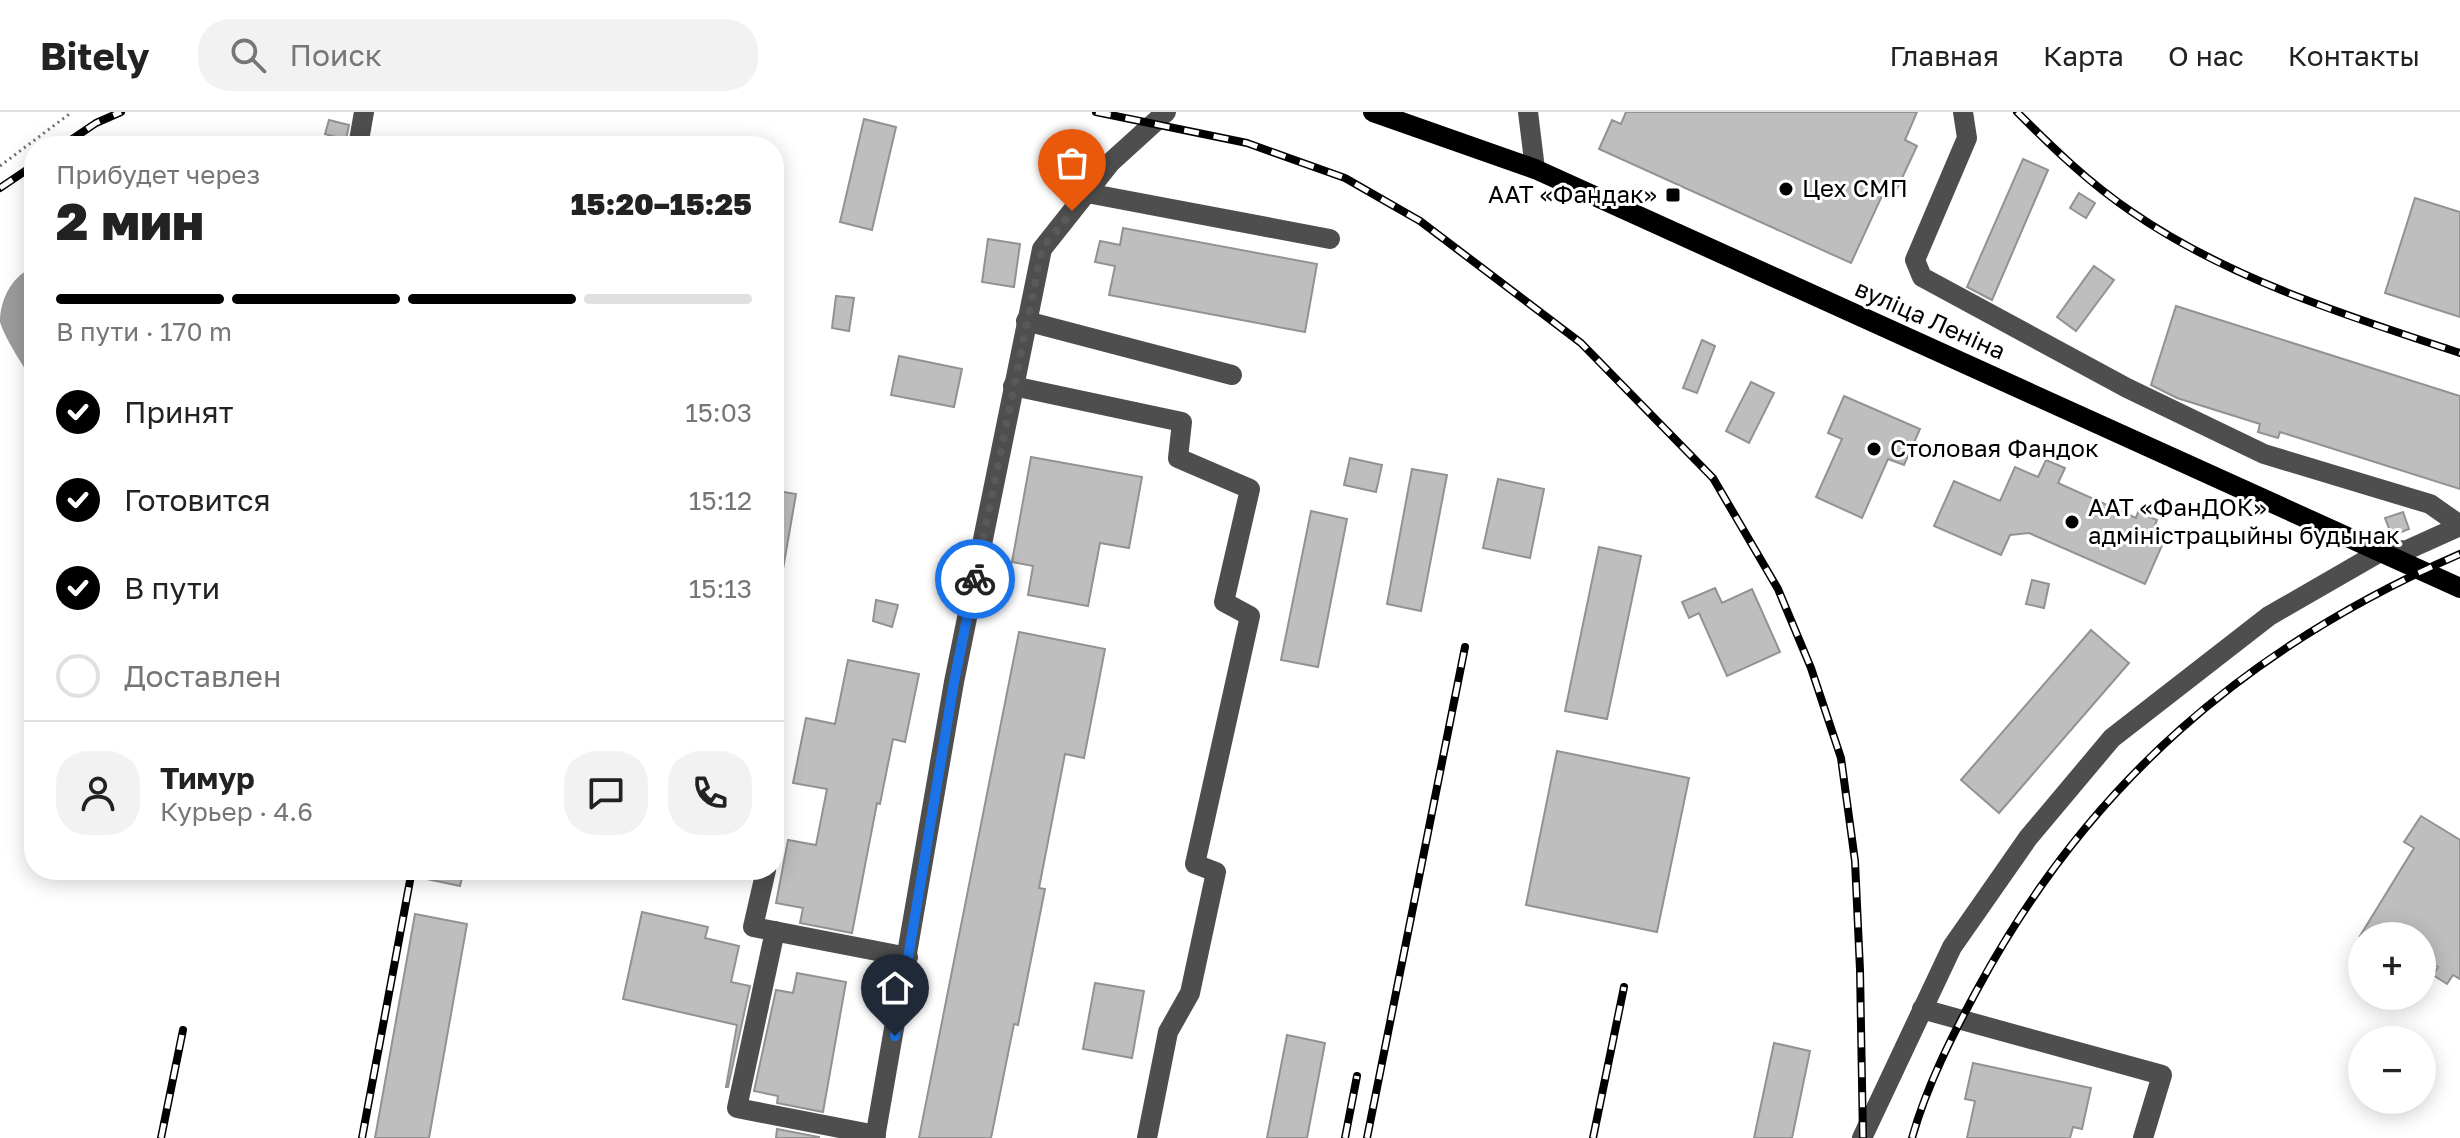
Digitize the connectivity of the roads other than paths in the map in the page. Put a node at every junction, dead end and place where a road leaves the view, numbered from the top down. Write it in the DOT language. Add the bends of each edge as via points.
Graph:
graph roads {
  1 [pos="364,112"];
  2 [pos="1166,112"];
  3 [pos="1373,112"];
  4 [pos="1528,112"];
  5 [pos="1963,112"];
  6 [pos="360,136"];
  7 [pos="1535,169"];
  8 [pos="1087,193"];
  9 [pos="1330,239"];
  10 [pos="1026,321"];
  11 [pos="1232,375"];
  12 [pos="1013,386"];
  13 [pos="2460,525"];
  14 [pos="2380,552"];
  15 [pos="2460,588"];
  16 [pos="764,880"];
  17 [pos="775,931"];
  18 [pos="908,957"];
  19 [pos="1922,1009"];
  20 [pos="876,1136"];
  21 [pos="1147,1138"];
  22 [pos="1862,1138"];
  23 [pos="2143,1138"];
  1 -- 6 [label="street"];
  2 -- 8 [label="street" via="1111,162"];
  3 -- 7 [label="main road, вуліца Леніна"];
  4 -- 7 [label="street"];
  5 -- 13 [label="street" via="1967,138 1915,260 1922,277 2127,388 2264,454 2430,504"];
  7 -- 14 [label="main road, вуліца Леніна"];
  8 -- 9 [label="street"];
  8 -- 10 [label="street" via="1042,249"];
  10 -- 11 [label="street"];
  10 -- 12 [label="street"];
  12 -- 18 [label="street" via="954,682"];
  12 -- 21 [label="street" via="1182,422 1178,458 1250,489 1224,602 1250,616 1195,864 1216,872 1190,993 1168,1032"];
  13 -- 14 [label="street" via="2407,550"];
  14 -- 15 [label="main road, вуліца Леніна"];
  14 -- 19 [label="street" via="2269,616 2112,738 2011,862 1952,947"];
  16 -- 17 [label="street" via="753,927"];
  17 -- 18 [label="street"];
  17 -- 20 [label="street" via="737,1108"];
  18 -- 20 [label="street"];
  19 -- 22 [label="street"];
  19 -- 23 [label="street" via="2162,1075"];
}
